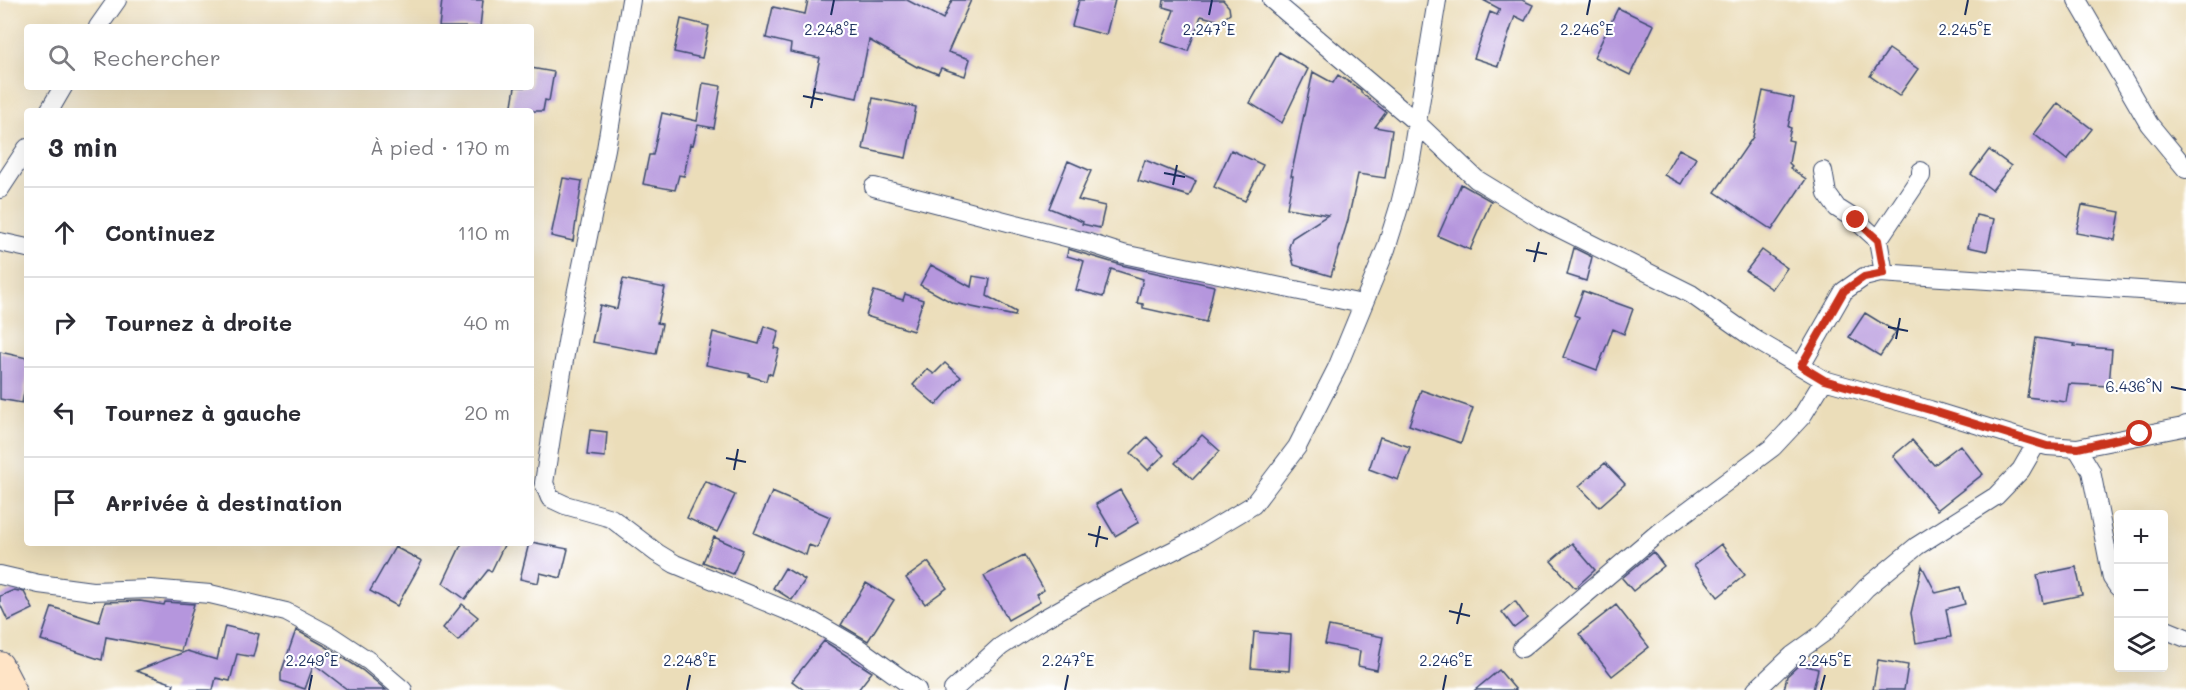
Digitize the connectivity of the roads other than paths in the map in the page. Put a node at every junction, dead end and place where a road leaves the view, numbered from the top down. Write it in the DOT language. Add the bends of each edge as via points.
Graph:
graph roads {
  1 [pos="117,0"];
  2 [pos="631,0"];
  3 [pos="1272,0"];
  4 [pos="1437,0"];
  5 [pos="2077,0"];
  6 [pos="100,24"];
  7 [pos="61,90"];
  8 [pos="51,108"];
  9 [pos="1417,123"];
  10 [pos="24,153"];
  11 [pos="2186,169"];
  12 [pos="1823,171"];
  13 [pos="1921,171"];
  14 [pos="874,187"];
  15 [pos="0,189"];
  16 [pos="1878,240"];
  17 [pos="0,242"];
  18 [pos="24,247"];
  19 [pos="1884,273"];
  20 [pos="2186,293"];
  21 [pos="1362,304"];
  22 [pos="1801,366"];
  23 [pos="1824,380"];
  24 [pos="2186,425"];
  25 [pos="2036,444"];
  26 [pos="2078,448"];
  27 [pos="0,575"];
  28 [pos="2114,581"];
  29 [pos="2168,631"];
  30 [pos="2186,638"];
  31 [pos="1522,648"];
  32 [pos="0,665"];
  33 [pos="13,690"];
  34 [pos="404,690"];
  35 [pos="917,690"];
  36 [pos="954,690"];
  37 [pos="1756,690"];
  1 -- 6 [label="street"];
  2 -- 35 [label="street" via="553,425 544,483 550,498 611,518 675,564 812,621"];
  3 -- 9 [label="street"];
  4 -- 9 [label="street"];
  5 -- 11 [label="street" via="2149,124"];
  7 -- 8 [label="street"];
  9 -- 21 [label="street" via="1400,204"];
  9 -- 22 [label="street" via="1476,178 1543,220 1691,294"];
  10 -- 15 [label="street"];
  12 -- 16 [label="street" via="1827,194 1837,208"];
  13 -- 16 [label="street"];
  14 -- 21 [label="street" via="1123,254"];
  16 -- 19 [label="street"];
  17 -- 18 [label="street"];
  19 -- 20 [label="street"];
  19 -- 22 [label="street" via="1864,277 1844,291"];
  21 -- 36 [label="street" via="1337,368 1297,447 1253,505 1038,622 1000,647"];
  22 -- 23 [label="street"];
  23 -- 25 [label="street"];
  23 -- 31 [label="street" via="1802,416 1773,447 1658,533"];
  24 -- 26 [label="street"];
  25 -- 26 [label="street"];
  25 -- 37 [label="street" via="2021,470 1996,496 1917,546"];
  26 -- 28 [label="street" via="2091,471"];
  27 -- 34 [label="street" via="92,591 210,594 286,612 369,661"];
  29 -- 30 [label="street"];
  32 -- 33 [label="street"];
}
